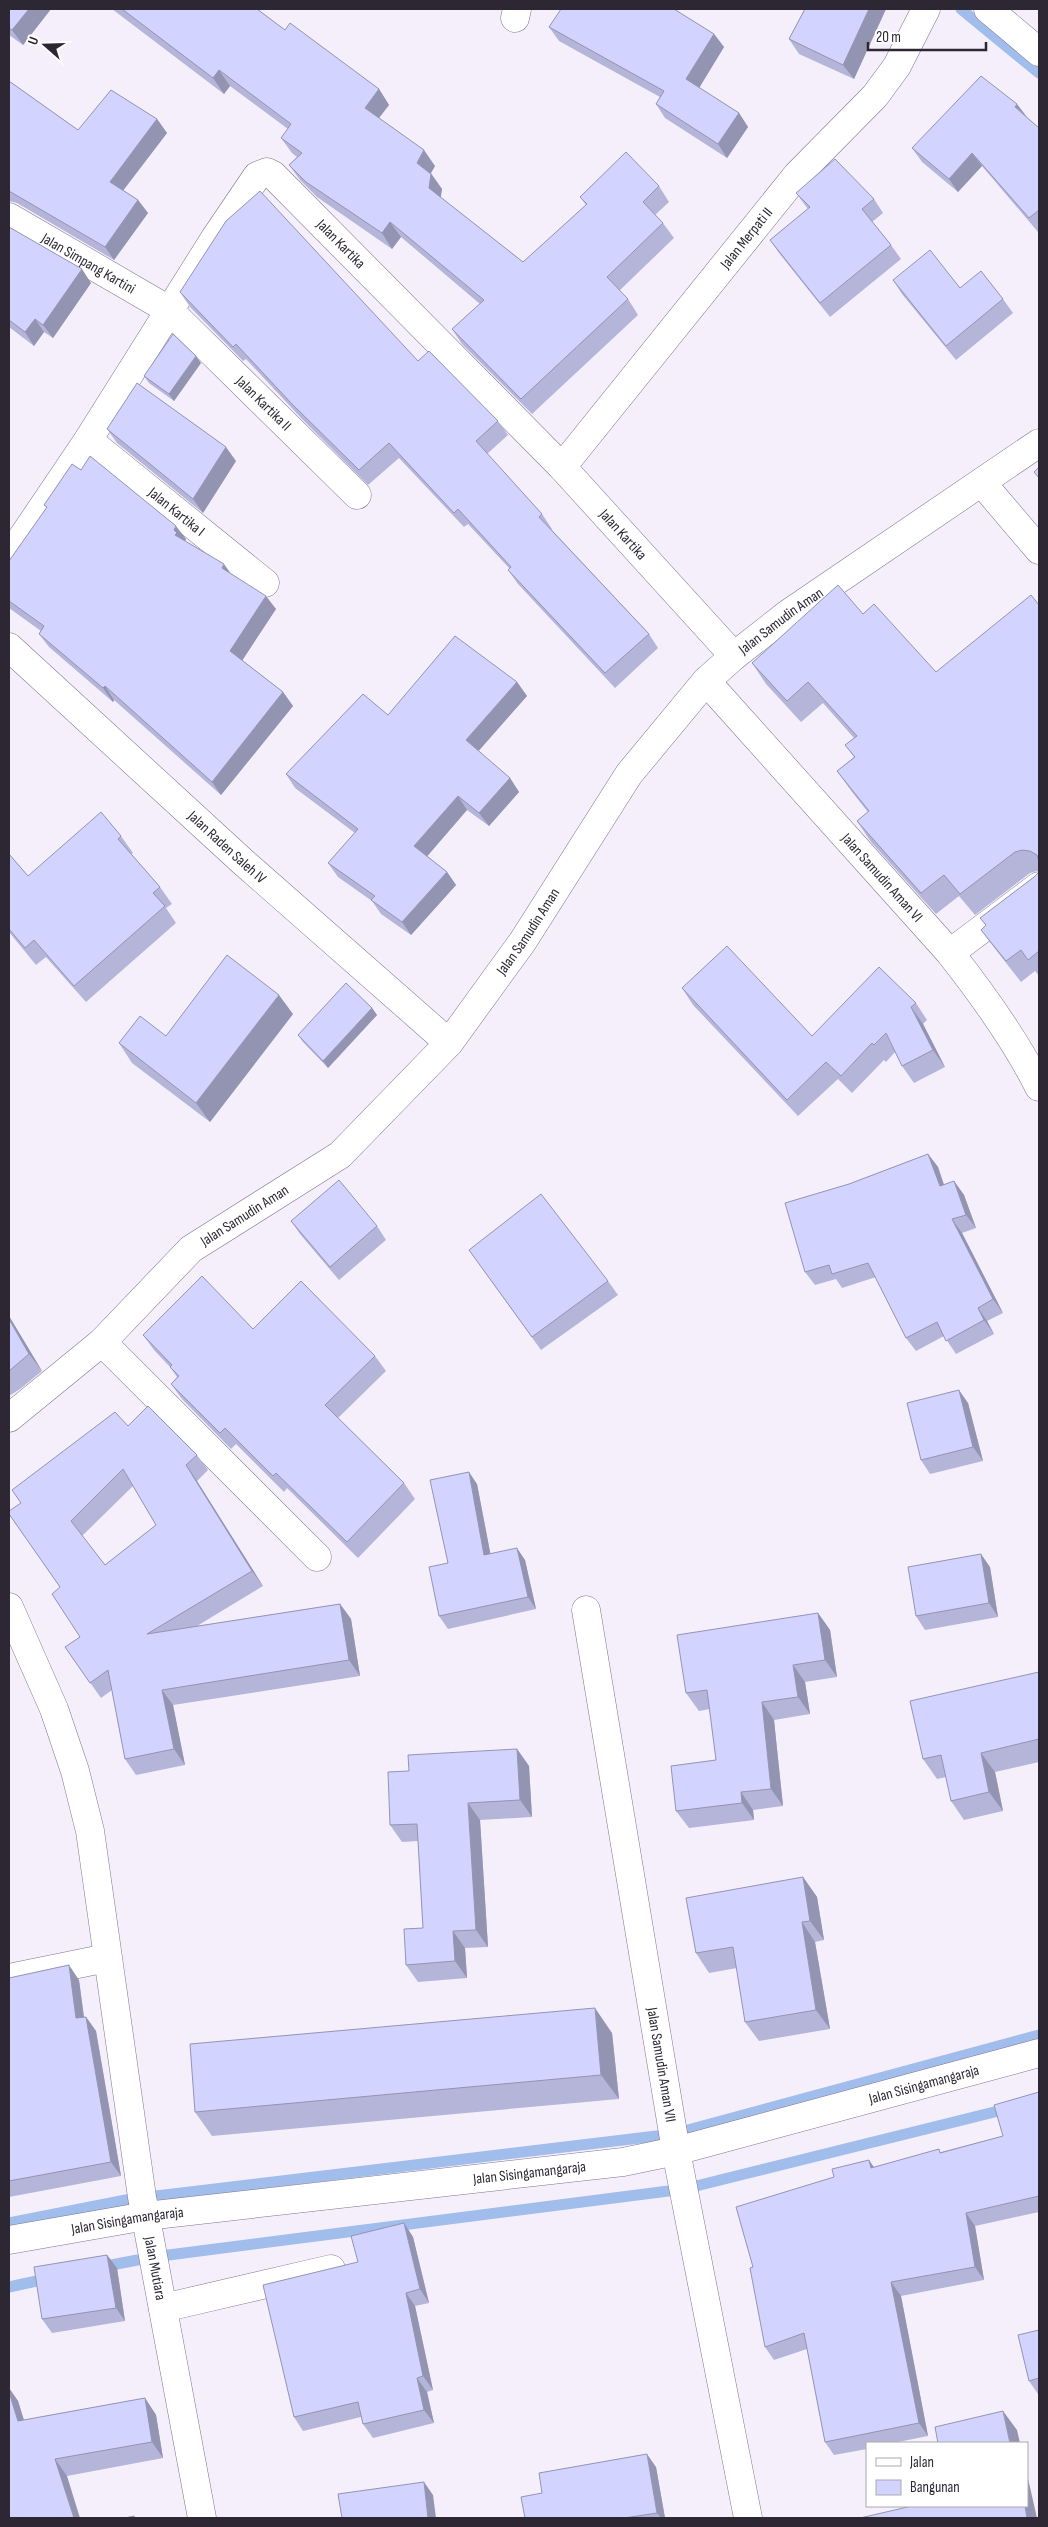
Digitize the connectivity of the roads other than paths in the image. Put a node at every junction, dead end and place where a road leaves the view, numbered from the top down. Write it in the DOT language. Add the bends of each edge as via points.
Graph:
graph roads {
  1 [pos="926,9"];
  2 [pos="988,9"];
  3 [pos="1039,52"];
  4 [pos="9,217"];
  5 [pos="169,310"];
  6 [pos="88,440"];
  7 [pos="1039,443"];
  8 [pos="562,467"];
  9 [pos="982,483"];
  10 [pos="358,495"];
  11 [pos="1039,550"];
  12 [pos="9,557"];
  13 [pos="266,583"];
  14 [pos="9,647"];
  15 [pos="734,656"];
  16 [pos="706,681"];
  17 [pos="1039,886"];
  18 [pos="950,953"];
  19 [pos="449,1044"];
  20 [pos="1039,1087"];
  21 [pos="102,1342"];
  22 [pos="9,1418"];
  23 [pos="317,1556"];
  24 [pos="9,1607"];
  25 [pos="586,1610"];
  26 [pos="107,1958"];
  27 [pos="9,1978"];
  28 [pos="1039,2053"];
  29 [pos="676,2152"];
  30 [pos="146,2216"];
  31 [pos="9,2240"];
  32 [pos="331,2269"];
  33 [pos="163,2308"];
  34 [pos="202,2518"];
  35 [pos="748,2518"];
  1 -- 8 [label="street, Jalan Merpati II" via="897,66 875,96 797,175"];
  2 -- 3 [label="street"];
  4 -- 5 [label="street, Jalan Simpang Kartini"];
  5 -- 6 [label="street, Jalan Kartika"];
  5 -- 8 [label="street, Jalan Kartika" via="257,176 267,172"];
  5 -- 10 [label="street, Jalan Kartika II"];
  6 -- 12 [label="street, Jalan Kartika"];
  6 -- 13 [label="street, Jalan Kartika I"];
  7 -- 9 [label="street, Jalan Samudin Aman"];
  8 -- 15 [label="street, Jalan Kartika"];
  9 -- 11 [label="street"];
  9 -- 15 [label="street, Jalan Samudin Aman" via="789,613"];
  14 -- 19 [label="street, Jalan Raden Saleh IV" via="242,861"];
  15 -- 16 [label="street, Jalan Samudin Aman"];
  16 -- 18 [label="street, Jalan Samudin Aman VI"];
  16 -- 19 [label="street, Jalan Samudin Aman" via="629,774 523,941"];
  17 -- 18 [label="street"];
  18 -- 20 [label="street, Jalan Samudin Aman VI" via="987,1001 1024,1057"];
  19 -- 21 [label="street, Jalan Samudin Aman" via="340,1155 191,1249"];
  21 -- 22 [label="street, Jalan Samudin Aman"];
  21 -- 23 [label="street"];
  24 -- 26 [label="street, Jalan Mutiara" via="54,1709 75,1771 90,1831"];
  25 -- 29 [label="street, Jalan Samudin Aman VII"];
  26 -- 27 [label="street"];
  26 -- 30 [label="street, Jalan Mutiara"];
  28 -- 29 [label="street, Jalan Sisingamangaraja"];
  29 -- 30 [label="street, Jalan Sisingamangaraja" via="525,2174"];
  29 -- 35 [label="street, Jalan Samudin Aman VII"];
  30 -- 31 [label="street, Jalan Sisingamangaraja"];
  30 -- 33 [label="street, Jalan Mutiara"];
  32 -- 33 [label="street"];
  33 -- 34 [label="street, Jalan Mutiara"];
}
